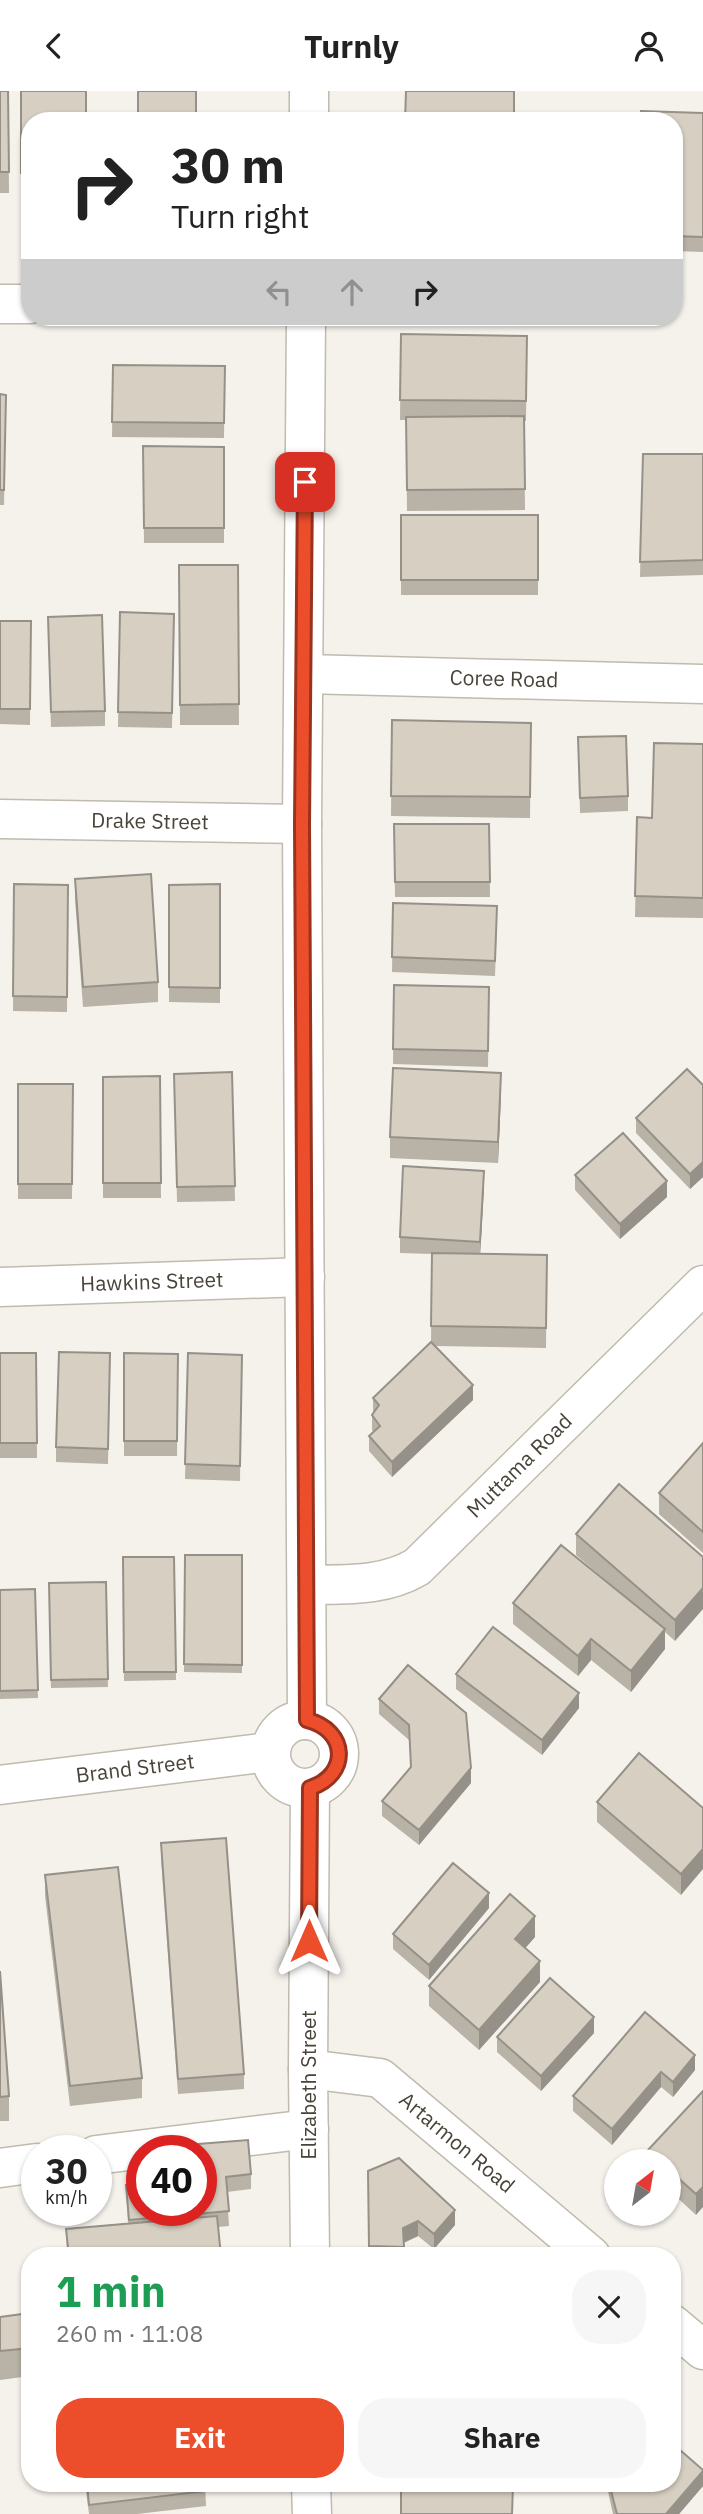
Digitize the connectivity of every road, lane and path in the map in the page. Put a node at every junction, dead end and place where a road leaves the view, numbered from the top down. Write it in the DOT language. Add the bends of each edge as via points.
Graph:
graph roads {
  1 [pos="309,91"];
  2 [pos="309,112"];
  3 [pos="0,304"];
  4 [pos="21,304"];
  5 [pos="306,326"];
  6 [pos="304,674"];
  7 [pos="703,684"];
  8 [pos="0,819"];
  9 [pos="302,824"];
  10 [pos="305,1277"];
  11 [pos="703,1286"];
  12 [pos="0,1287"];
  13 [pos="307,1585"];
  14 [pos="307,1720"];
  15 [pos="270,1752"];
  16 [pos="0,1785"];
  17 [pos="310,1788"];
  18 [pos="307,2069"];
  19 [pos="309,2129"];
  20 [pos="112,2153"];
  21 [pos="21,2165"];
  22 [pos="0,2168"];
  23 [pos="310,2247"];
  24 [pos="580,2247"];
  25 [pos="681,2332"];
  26 [pos="703,2350"];
  27 [pos="311,2492"];
  28 [pos="312,2514"];
  1 -- 2 [label="street"];
  3 -- 4 [label="street"];
  5 -- 6 [label="street"];
  6 -- 7 [label="street, Coree Road"];
  6 -- 9 [label="street"];
  8 -- 9 [label="street, Drake Street"];
  9 -- 10 [label="street"];
  10 -- 12 [label="street, Hawkins Street"];
  10 -- 13 [label="street"];
  11 -- 13 [label="street, Muttama Road" via="417,1567 374,1583"];
  13 -- 14 [label="street"];
  14 -- 15 [label="street" via="286,1725"];
  14 -- 17 [label="street" via="327,1728 339,1747 330,1778"];
  15 -- 16 [label="street, Brand Street"];
  15 -- 17 [label="street" via="283,1780"];
  17 -- 18 [label="street, Elizabeth Street"];
  18 -- 19 [label="street, Elizabeth Street"];
  18 -- 24 [label="street, Artarmon Road" via="380,2078"];
  19 -- 20 [label="street"];
  19 -- 23 [label="street, Elizabeth Street"];
  21 -- 22 [label="street"];
  25 -- 26 [label="street"];
  27 -- 28 [label="street"];
}
